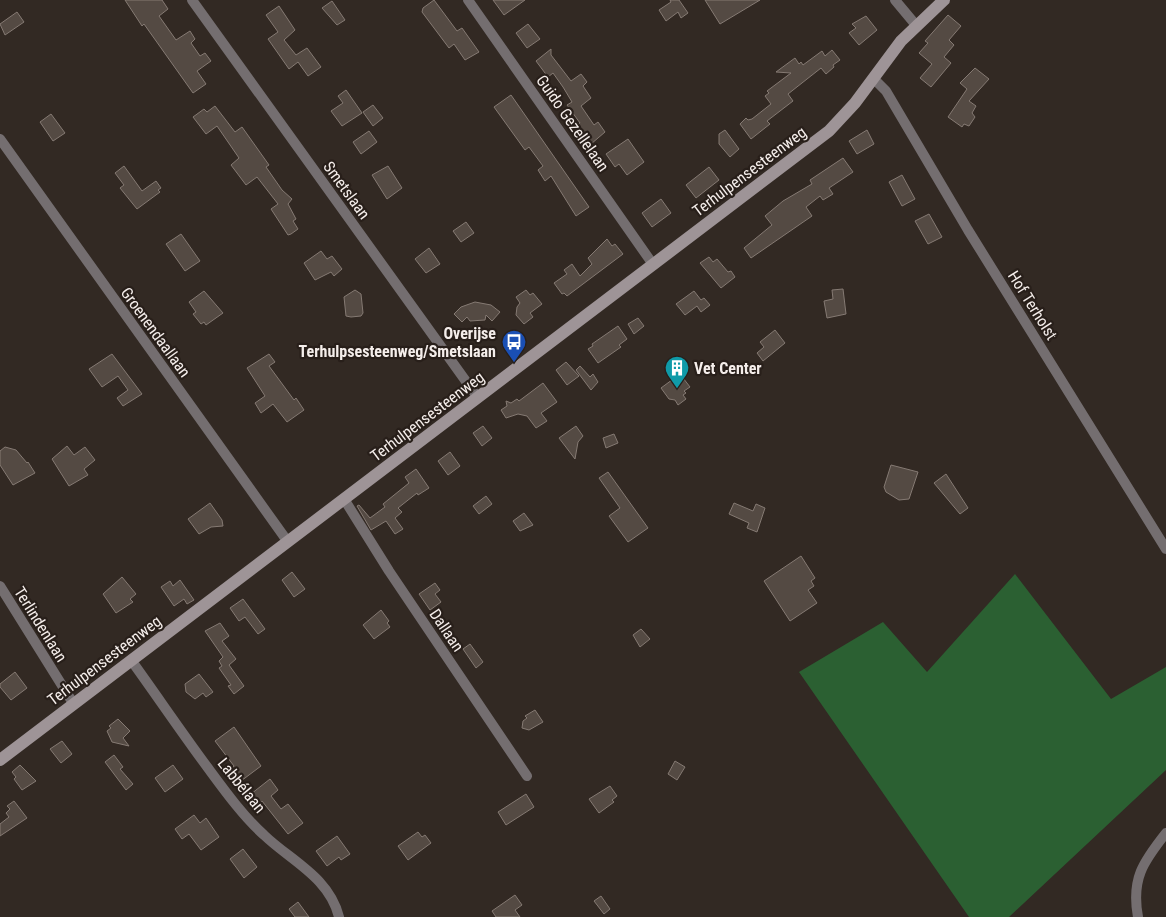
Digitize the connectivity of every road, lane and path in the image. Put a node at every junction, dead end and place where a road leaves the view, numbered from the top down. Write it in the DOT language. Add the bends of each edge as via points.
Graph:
graph roads {
  1 [pos="192,0"];
  2 [pos="468,0"];
  3 [pos="895,0"];
  4 [pos="944,0"];
  5 [pos="915,24"];
  6 [pos="873,78"];
  7 [pos="0,139"];
  8 [pos="652,263"];
  9 [pos="478,398"];
  10 [pos="344,499"];
  11 [pos="288,542"];
  12 [pos="1166,549"];
  13 [pos="0,586"];
  14 [pos="131,660"];
  15 [pos="73,703"];
  16 [pos="0,760"];
  17 [pos="527,776"];
  18 [pos="1166,833"];
  19 [pos="340,917"];
  20 [pos="1138,917"];
  1 -- 9 [label="street, Smetslaan"];
  2 -- 8 [label="street, Guido Gezellelaan"];
  3 -- 5 [label="street"];
  4 -- 5 [label="main road, Terhulpensesteenweg"];
  5 -- 6 [label="main road, Terhulpensesteenweg"];
  6 -- 8 [label="main road, Terhulpensesteenweg" via="829,130"];
  6 -- 12 [label="street, Hof Terholst" via="886,91 968,230"];
  7 -- 11 [label="street, Groenendaallaan"];
  8 -- 9 [label="main road, Terhulpensesteenweg"];
  9 -- 10 [label="main road, Terhulpensesteenweg"];
  10 -- 11 [label="main road, Terhulpensesteenweg"];
  10 -- 17 [label="street, Dallaan"];
  11 -- 14 [label="main road, Terhulpensesteenweg"];
  13 -- 15 [label="street, Terlindenlaan"];
  14 -- 15 [label="main road, Terhulpensesteenweg"];
  14 -- 19 [label="street, Labbélaan" via="226,791 264,835 323,885 334,900"];
  15 -- 16 [label="main road, Terhulpensesteenweg"];
  18 -- 20 [label="street" via="1144,861 1134,897"];
}
